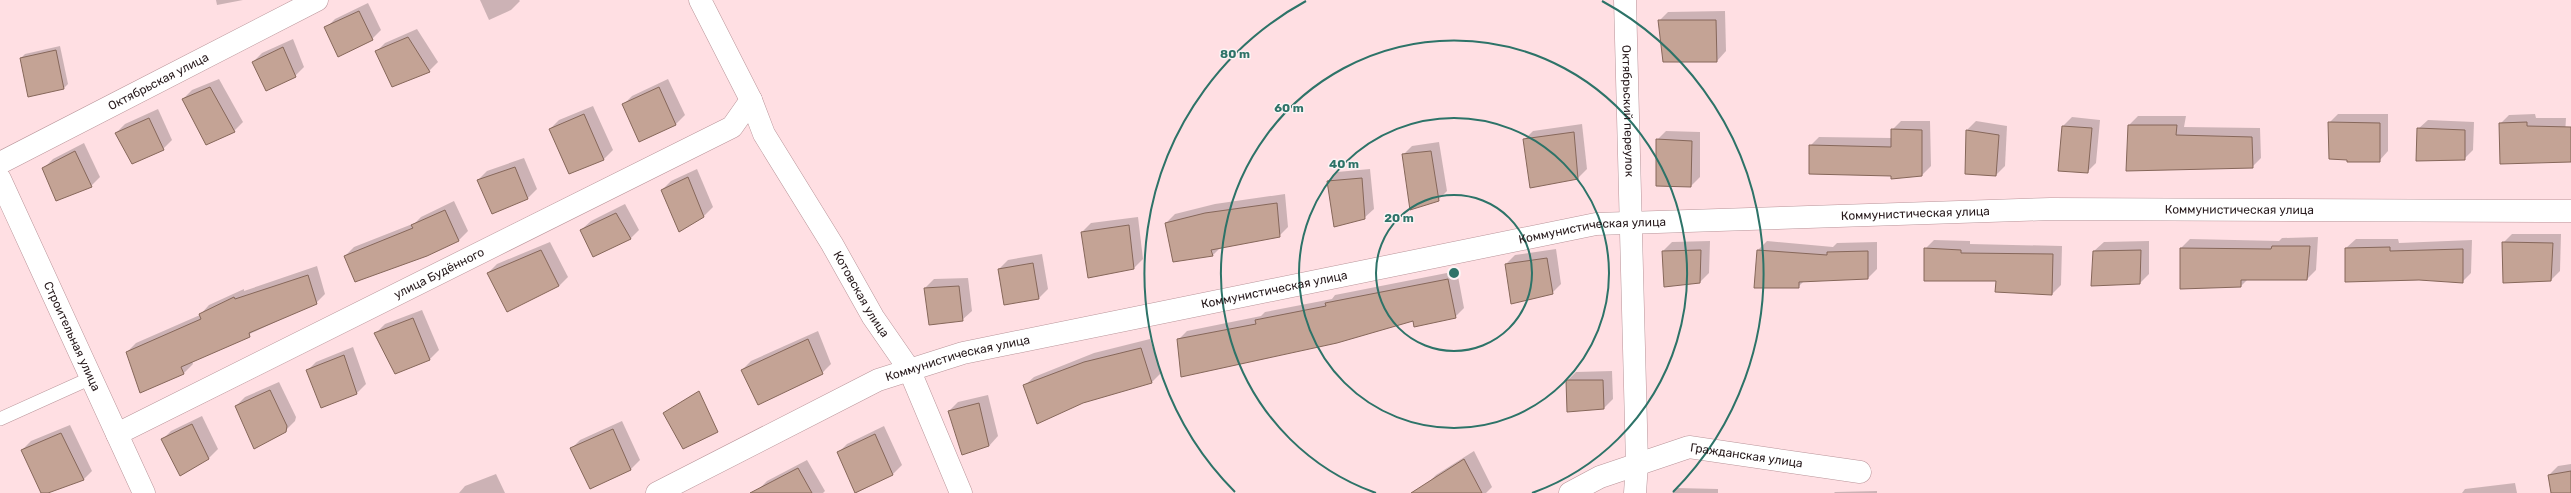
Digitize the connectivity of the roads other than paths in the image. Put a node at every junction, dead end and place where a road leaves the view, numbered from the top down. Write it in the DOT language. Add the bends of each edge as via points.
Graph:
graph roads {
  1 [pos="317,0"];
  2 [pos="700,0"];
  3 [pos="1625,0"];
  4 [pos="751,100"];
  5 [pos="0,164"];
  6 [pos="0,179"];
  7 [pos="2571,211"];
  8 [pos="1632,223"];
  9 [pos="909,369"];
  10 [pos="91,378"];
  11 [pos="0,419"];
  12 [pos="117,434"];
  13 [pos="1637,464"];
  14 [pos="1860,472"];
  15 [pos="144,493"];
  16 [pos="657,493"];
  17 [pos="961,493"];
  18 [pos="1570,493"];
  19 [pos="1635,493"];
  1 -- 5 [label="street, Октябрьская улица"];
  2 -- 4 [label="street, Котовская улица"];
  3 -- 8 [label="street, Октябрьский переулок"];
  4 -- 9 [label="street, Котовская улица" via="764,134 832,244 873,317"];
  4 -- 12 [label="street, улица Будённого" via="732,127"];
  6 -- 10 [label="street, Строительная улица"];
  7 -- 8 [label="street, Коммунистическая улица" via="2051,210"];
  8 -- 9 [label="street, Коммунистическая улица" via="1596,224 963,353"];
  8 -- 13 [label="street, Октябрьский переулок"];
  9 -- 16 [label="street, Коммунистическая улица" via="878,380"];
  9 -- 17 [label="street, Котовская улица"];
  10 -- 11 [label="lane"];
  10 -- 12 [label="street, Строительная улица"];
  12 -- 15 [label="street, Строительная улица"];
  13 -- 14 [label="street, Гражданская улица" via="1689,447"];
  13 -- 18 [label="street, Гражданская улица" via="1600,476"];
  13 -- 19 [label="street"];
}
